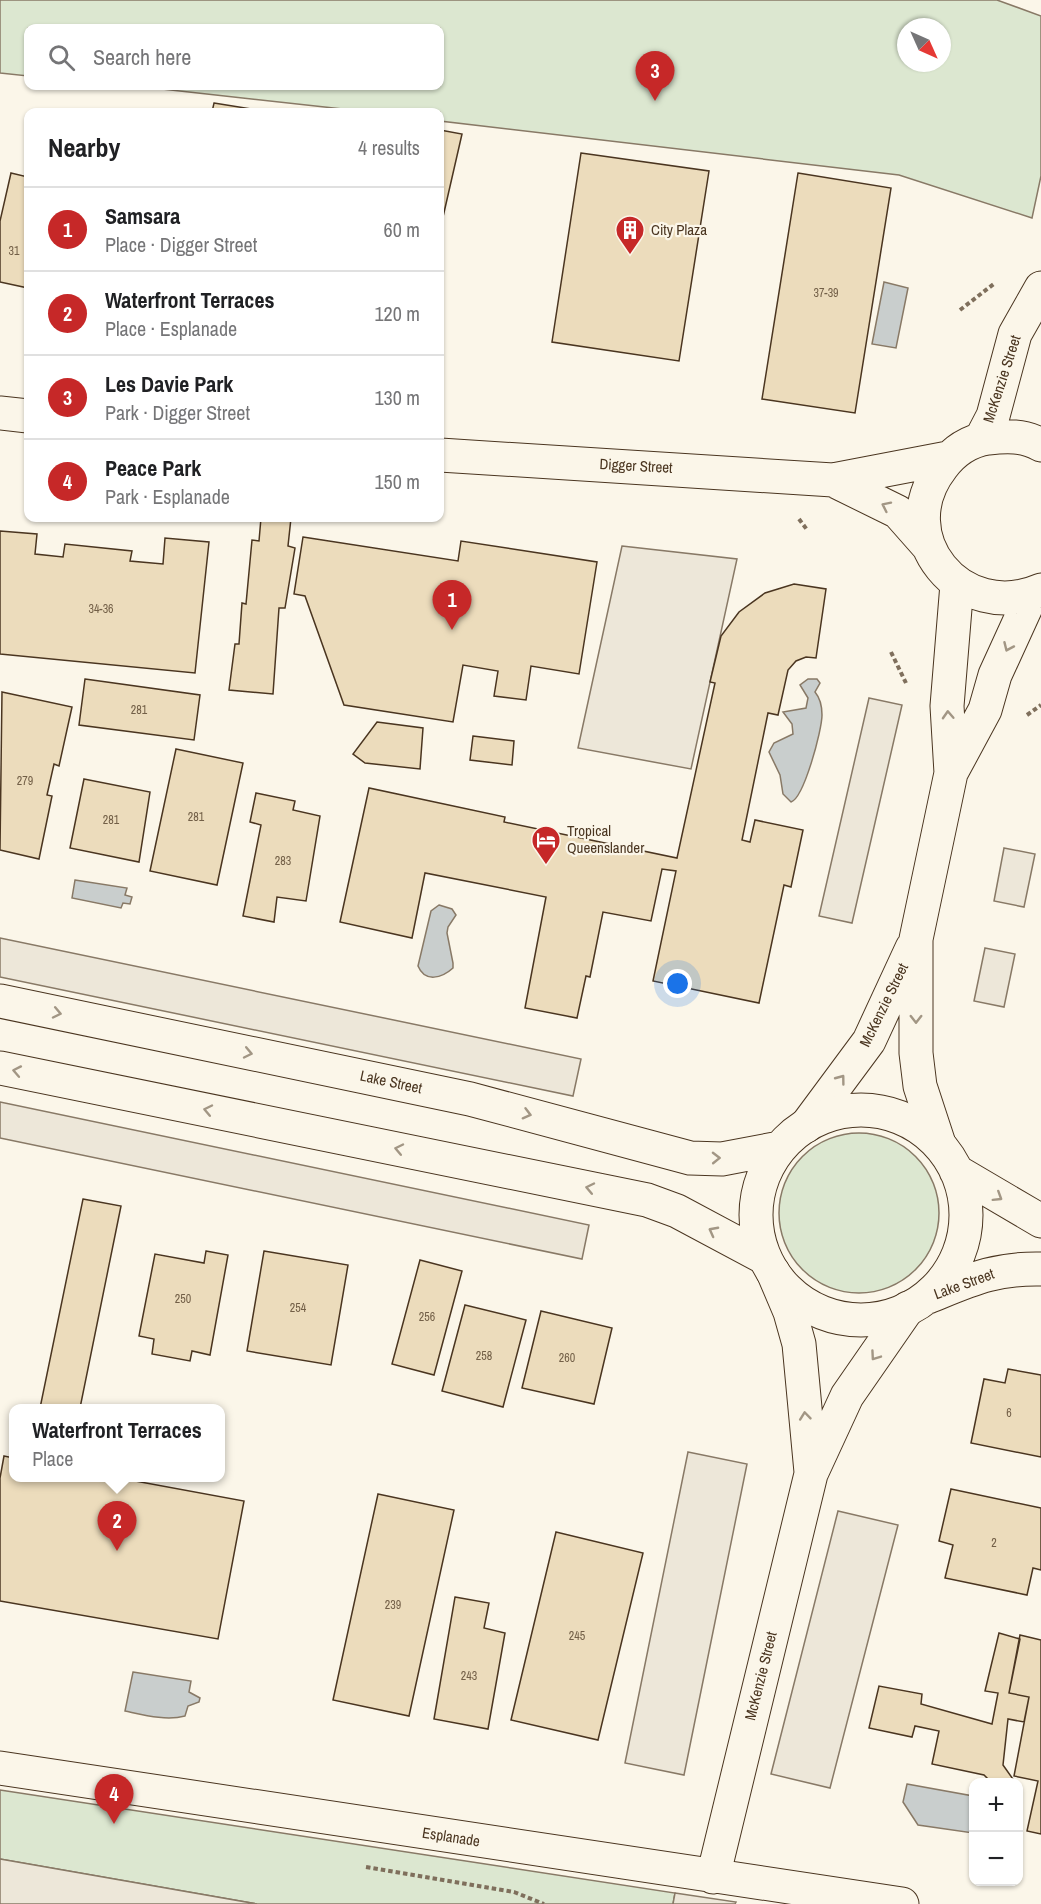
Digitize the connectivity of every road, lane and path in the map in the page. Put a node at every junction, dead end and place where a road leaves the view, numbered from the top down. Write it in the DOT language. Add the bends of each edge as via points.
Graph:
graph roads {
  1 [pos="1041,288"];
  2 [pos="0,413"];
  3 [pos="24,416"];
  4 [pos="981,439"];
  5 [pos="1041,445"];
  6 [pos="444,455"];
  7 [pos="948,458"];
  8 [pos="833,480"];
  9 [pos="928,546"];
  10 [pos="957,584"];
  11 [pos="1036,592"];
  12 [pos="951,773"];
  13 [pos="916,939"];
  14 [pos="0,1001"];
  15 [pos="0,1068"];
  16 [pos="806,1126"];
  17 [pos="939,1144"];
  18 [pos="780,1148"];
  19 [pos="956,1171"];
  20 [pos="1041,1221"];
  21 [pos="769,1265"];
  22 [pos="1041,1269"];
  23 [pos="916,1303"];
  24 [pos="811,1474"];
  25 [pos="0,1768"];
  26 [pos="713,1877"];
  27 [pos="902,1904"];
  1 -- 4 [label="street, McKenzie Street" via="1015,334 993,416"];
  2 -- 3 [label="street"];
  4 -- 5 [label="street" via="1007,435"];
  4 -- 7 [label="street"];
  6 -- 8 [label="street, Digger Street"];
  7 -- 8 [label="street, Digger Street"];
  7 -- 9 [label="street" via="925,499 923,523"];
  9 -- 8 [label="street, Digger Street, one-way" via="898,512"];
  9 -- 10 [label="street, Digger Street" via="940,567"];
  10 -- 11 [label="street" via="980,595 1006,599"];
  12 -- 10 [label="street, McKenzie Street, one-way" via="947,706"];
  11 -- 12 [label="street, McKenzie Street, one-way" via="995,675 985,710"];
  12 -- 13 [label="street, McKenzie Street"];
  16 -- 13 [label="street, McKenzie Street, one-way" via="869,1041"];
  13 -- 17 [label="street, McKenzie Street, one-way" via="917,1064"];
  14 -- 18 [label="street, Lake Street, one-way" via="460,1096 690,1158 722,1159"];
  21 -- 15 [label="street, one-way" via="677,1211 647,1200"];
  16 -- 17 [label="street" via="840,1112 875,1110 909,1122"];
  16 -- 18 [label="street"];
  17 -- 19 [label="street"];
  18 -- 21 [label="street" via="764,1176 755,1209 759,1242"];
  19 -- 20 [label="street, one-way"];
  19 -- 23 [label="street" via="966,1205 962,1240 948,1273"];
  21 -- 23 [label="street" via="796,1297 826,1314 876,1319"];
  24 -- 21 [label="street, McKenzie Street, one-way" via="799,1344"];
  22 -- 23 [label="street, Lake Street" via="985,1274"];
  23 -- 24 [label="street, McKenzie Street, one-way" via="847,1396"];
  24 -- 26 [label="street, McKenzie Street"];
  25 -- 26 [label="street, Esplanade"];
  26 -- 27 [label="street, Esplanade"];
}
